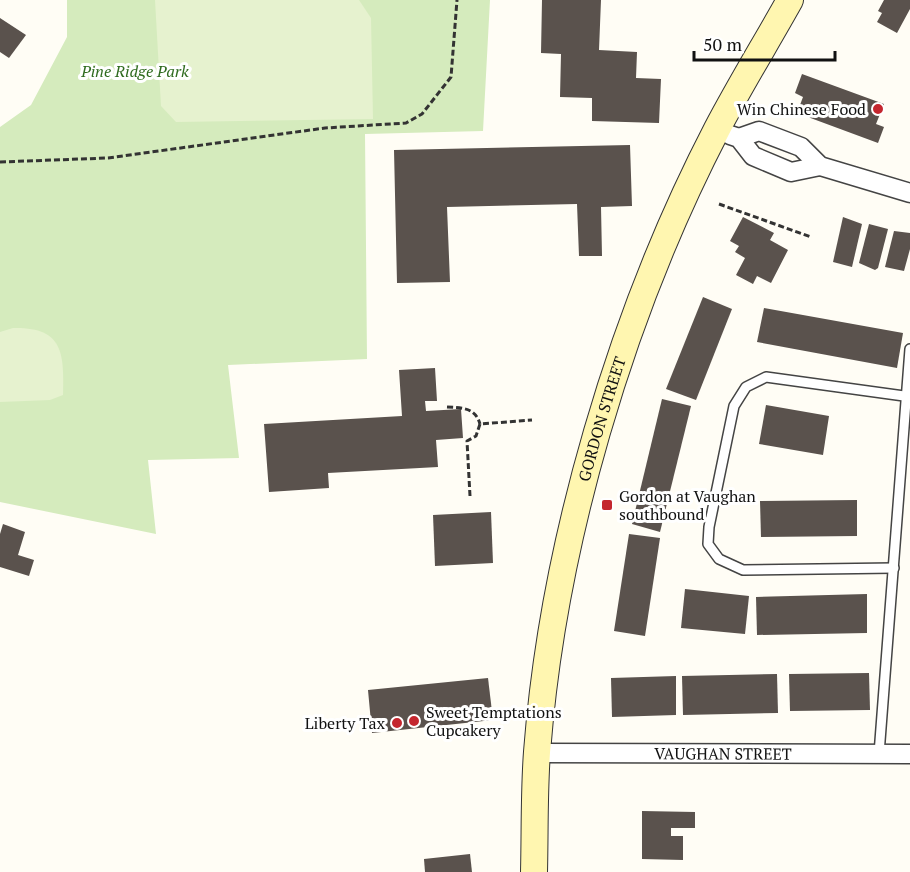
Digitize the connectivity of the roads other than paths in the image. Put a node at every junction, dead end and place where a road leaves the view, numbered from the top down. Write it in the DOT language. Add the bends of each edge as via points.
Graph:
graph roads {
  1 [pos="790,0"];
  2 [pos="728,134"];
  3 [pos="820,166"];
  4 [pos="910,193"];
  5 [pos="910,349"];
  6 [pos="904,396"];
  7 [pos="894,568"];
  8 [pos="537,753"];
  9 [pos="879,754"];
  10 [pos="910,754"];
  11 [pos="534,872"];
  1 -- 2 [label="main road, GORDON STREET"];
  2 -- 3 [label="street" via="759,131 801,147"];
  2 -- 3 [label="street" via="753,156 791,172"];
  2 -- 8 [label="main road, GORDON STREET" via="633,322 592,451 566,557 546,670"];
  3 -- 4 [label="street"];
  5 -- 6 [label="lane"];
  6 -- 7 [label="lane"];
  6 -- 7 [label="lane" via="776,377 766,377 746,387 734,406 708,544 719,559 743,570"];
  7 -- 9 [label="lane"];
  8 -- 9 [label="street, VAUGHAN STREET"];
  8 -- 11 [label="main road, GORDON STREET"];
  9 -- 10 [label="street, VAUGHAN STREET"];
}
